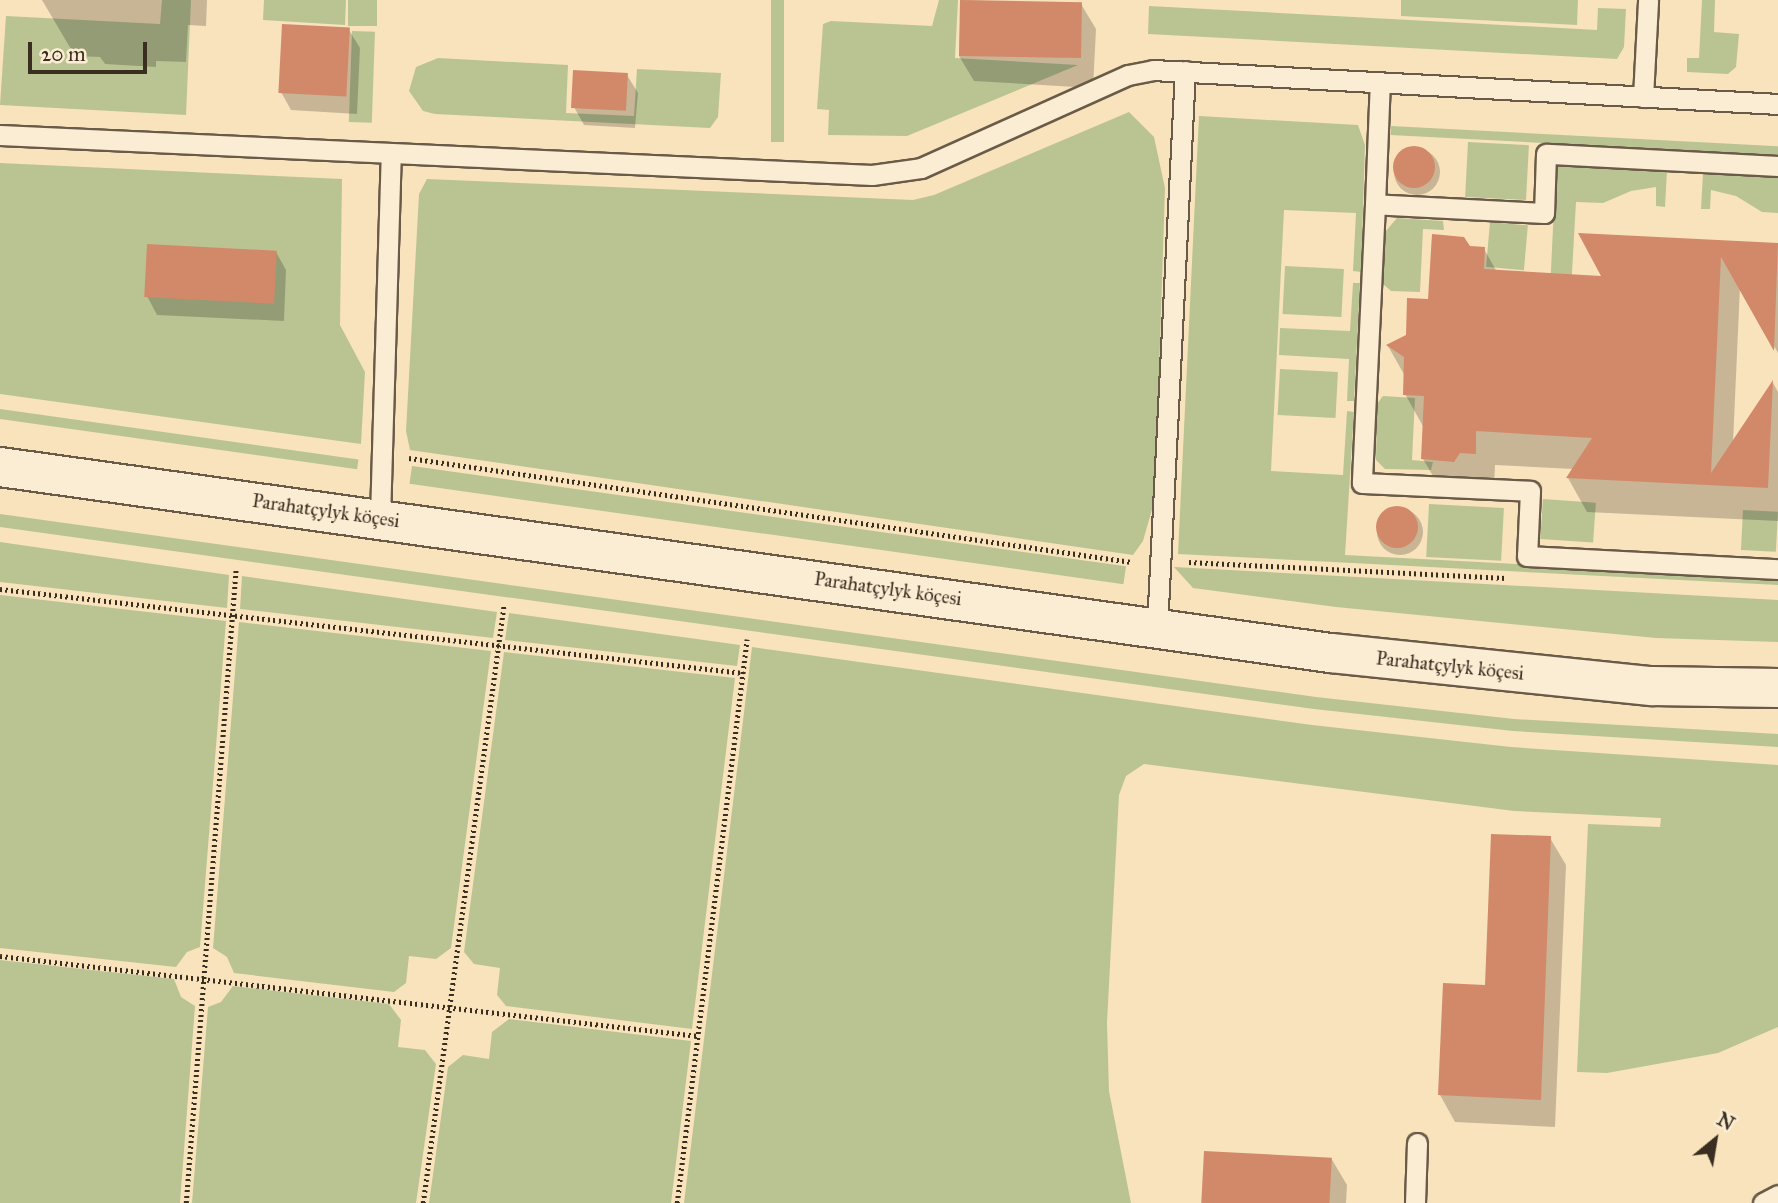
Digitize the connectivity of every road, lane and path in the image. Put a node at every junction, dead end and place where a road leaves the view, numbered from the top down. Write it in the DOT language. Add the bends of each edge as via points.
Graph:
graph roads {
  1 [pos="1648,0"];
  2 [pos="1185,71"];
  3 [pos="1380,82"];
  4 [pos="1643,97"];
  5 [pos="1778,104"];
  6 [pos="0,135"];
  7 [pos="391,154"];
  8 [pos="1778,166"];
  9 [pos="1375,204"];
  10 [pos="410,458"];
  11 [pos="0,467"];
  12 [pos="380,517"];
  13 [pos="1140,561"];
  14 [pos="1186,561"];
  15 [pos="236,568"];
  16 [pos="1778,569"];
  17 [pos="1516,579"];
  18 [pos="0,589"];
  19 [pos="504,604"];
  20 [pos="233,615"];
  21 [pos="1157,627"];
  22 [pos="747,639"];
  23 [pos="499,645"];
  24 [pos="743,673"];
  25 [pos="1778,688"];
  26 [pos="0,956"];
  27 [pos="204,976"];
  28 [pos="450,1007"];
  29 [pos="698,1036"];
  30 [pos="1417,1143"];
  31 [pos="1778,1195"];
  32 [pos="186,1203"];
  33 [pos="423,1203"];
  34 [pos="677,1203"];
  35 [pos="1415,1203"];
  36 [pos="1763,1203"];
  1 -- 4 [label="lane"];
  2 -- 3 [label="lane"];
  2 -- 7 [label="lane" via="1128,75 931,164 872,175"];
  2 -- 21 [label="lane"];
  3 -- 4 [label="lane"];
  3 -- 9 [label="lane"];
  4 -- 5 [label="lane"];
  6 -- 7 [label="lane"];
  7 -- 12 [label="lane"];
  8 -- 9 [label="lane" via="1546,154 1544,213"];
  9 -- 16 [label="lane" via="1362,483 1530,491 1527,556"];
  10 -- 13 [label="path"];
  11 -- 12 [label="street, Parahatçylyk köçesi"];
  12 -- 21 [label="street, Parahatçylyk köçesi"];
  14 -- 17 [label="path"];
  15 -- 20 [label="path"];
  18 -- 20 [label="path"];
  19 -- 23 [label="path"];
  20 -- 23 [label="path"];
  20 -- 27 [label="path"];
  21 -- 25 [label="street, Parahatçylyk köçesi" via="1500,672 1653,686"];
  22 -- 24 [label="path"];
  23 -- 24 [label="path"];
  23 -- 28 [label="path"];
  24 -- 29 [label="path"];
  26 -- 27 [label="path"];
  27 -- 28 [label="path"];
  27 -- 32 [label="path"];
  28 -- 29 [label="path"];
  28 -- 33 [label="path"];
  29 -- 34 [label="path"];
  30 -- 35 [label="lane"];
  31 -- 36 [label="lane"];
}
